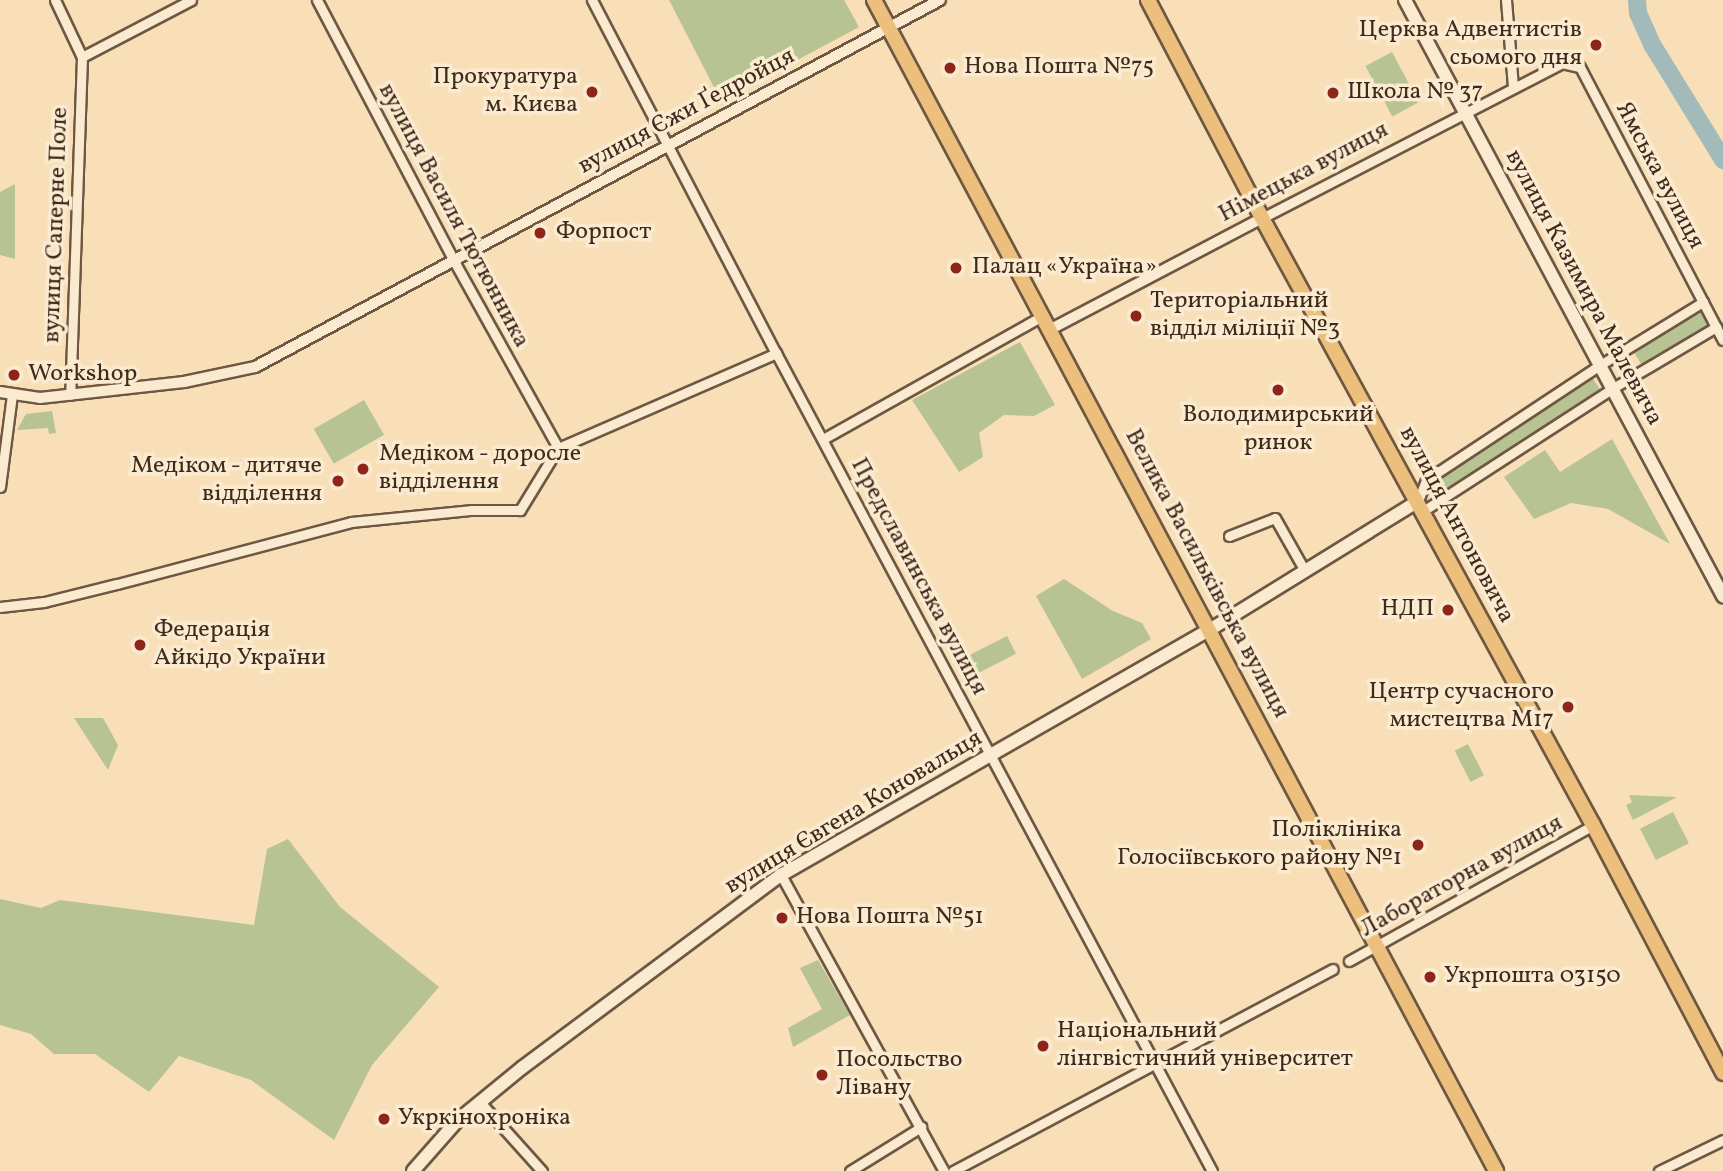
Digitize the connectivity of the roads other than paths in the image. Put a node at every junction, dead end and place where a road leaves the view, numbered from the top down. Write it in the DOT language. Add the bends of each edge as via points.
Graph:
graph roads {
  1 [pos="55,0"];
  2 [pos="191,0"];
  3 [pos="317,0"];
  4 [pos="592,0"];
  5 [pos="874,0"];
  6 [pos="940,0"];
  7 [pos="1148,0"];
  8 [pos="1405,0"];
  9 [pos="1506,0"];
  10 [pos="889,28"];
  11 [pos="82,57"];
  12 [pos="1580,67"];
  13 [pos="1513,87"];
  14 [pos="1465,112"];
  15 [pos="669,144"];
  16 [pos="1262,218"];
  17 [pos="454,261"];
  18 [pos="1703,302"];
  19 [pos="1042,316"];
  20 [pos="1716,327"];
  21 [pos="1049,330"];
  22 [pos="1723,340"];
  23 [pos="776,353"];
  24 [pos="1600,365"];
  25 [pos="1613,388"];
  26 [pos="0,391"];
  27 [pos="12,394"];
  28 [pos="70,395"];
  29 [pos="823,439"];
  30 [pos="558,448"];
  31 [pos="0,487"];
  32 [pos="1420,506"];
  33 [pos="1229,536"];
  34 [pos="1305,571"];
  35 [pos="1723,596"];
  36 [pos="0,607"];
  37 [pos="1211,629"];
  38 [pos="991,755"];
  39 [pos="1593,825"];
  40 [pos="781,875"];
  41 [pos="1378,946"];
  42 [pos="1349,961"];
  43 [pos="1333,969"];
  44 [pos="1154,1064"];
  45 [pos="1723,1073"];
  46 [pos="480,1102"];
  47 [pos="922,1128"];
  48 [pos="1723,1140"];
  49 [pos="413,1171"];
  50 [pos="542,1171"];
  51 [pos="850,1171"];
  52 [pos="944,1171"];
  53 [pos="953,1171"];
  54 [pos="1212,1171"];
  55 [pos="1496,1171"];
  56 [pos="1659,1171"];
  1 -- 11 [label="street"];
  2 -- 11 [label="street"];
  3 -- 17 [label="street, вулиця Василя Тютюнника"];
  4 -- 15 [label="street, Предславинська вулиця"];
  5 -- 10 [label="main road, Велика Васильківська вулиця"];
  6 -- 10 [label="street, вулиця Єжи Ґедройця"];
  7 -- 16 [label="main road, вулиця Антоновича"];
  8 -- 14 [label="main road, вулиця Казимира Малевича"];
  9 -- 13 [label="street"];
  10 -- 15 [label="street, вулиця Єжи Ґедройця"];
  10 -- 19 [label="main road, Велика Васильківська вулиця"];
  11 -- 28 [label="street, вулиця Саперне Поле"];
  12 -- 13 [label="street, Німецька вулиця" via="1562,63"];
  12 -- 18 [label="street, Ямська вулиця"];
  13 -- 14 [label="street, Німецька вулиця"];
  14 -- 16 [label="street, Німецька вулиця"];
  14 -- 24 [label="main road, вулиця Казимира Малевича"];
  15 -- 17 [label="street, вулиця Єжи Ґедройця"];
  15 -- 23 [label="street, Предславинська вулиця"];
  16 -- 21 [label="street, Німецька вулиця"];
  16 -- 32 [label="main road, вулиця Антоновича"];
  17 -- 28 [label="street, вулиця Єжи Ґедройця" via="255,367 184,382"];
  17 -- 30 [label="street, вулиця Василя Тютюнника"];
  18 -- 20 [label="street, Ямська вулиця"];
  18 -- 24 [label="street"];
  19 -- 21 [label="main road, Велика Васильківська вулиця"];
  19 -- 29 [label="street"];
  20 -- 22 [label="street, Ямська вулиця"];
  20 -- 25 [label="street"];
  21 -- 37 [label="main road, Велика Васильківська вулиця"];
  23 -- 29 [label="street, Предславинська вулиця"];
  23 -- 30 [label="street"];
  24 -- 25 [label="main road, вулиця Казимира Малевича"];
  24 -- 32 [label="street" via="1426,480"];
  25 -- 32 [label="street"];
  25 -- 35 [label="main road, вулиця Казимира Малевича"];
  26 -- 27 [label="street, вулиця Єжи Ґедройця"];
  27 -- 28 [label="street, вулиця Єжи Ґедройця" via="40,398"];
  27 -- 31 [label="street"];
  29 -- 38 [label="street, Предславинська вулиця"];
  30 -- 36 [label="street" via="520,510 351,522 44,602"];
  32 -- 34 [label="main road, вулиця Євгена Коновальця"];
  32 -- 39 [label="main road, вулиця Антоновича"];
  33 -- 34 [label="street" via="1275,518"];
  34 -- 37 [label="main road, вулиця Євгена Коновальця"];
  37 -- 38 [label="main road, вулиця Євгена Коновальця"];
  37 -- 41 [label="main road, Велика Васильківська вулиця"];
  38 -- 40 [label="main road, вулиця Євгена Коновальця"];
  38 -- 44 [label="street, Предславинська вулиця"];
  39 -- 41 [label="street, Лабораторна вулиця"];
  39 -- 45 [label="main road, вулиця Антоновича"];
  40 -- 46 [label="main road, вулиця Євгена Коновальця"];
  40 -- 47 [label="street"];
  41 -- 42 [label="street, Лабораторна вулиця"];
  41 -- 55 [label="main road, Велика Васильківська вулиця"];
  43 -- 44 [label="street"];
  44 -- 53 [label="street"];
  44 -- 54 [label="street, Предславинська вулиця"];
  46 -- 49 [label="main road, вулиця Євгена Коновальця"];
  46 -- 50 [label="street"];
  47 -- 51 [label="street"];
  47 -- 52 [label="street"];
  48 -- 56 [label="street"];
}
